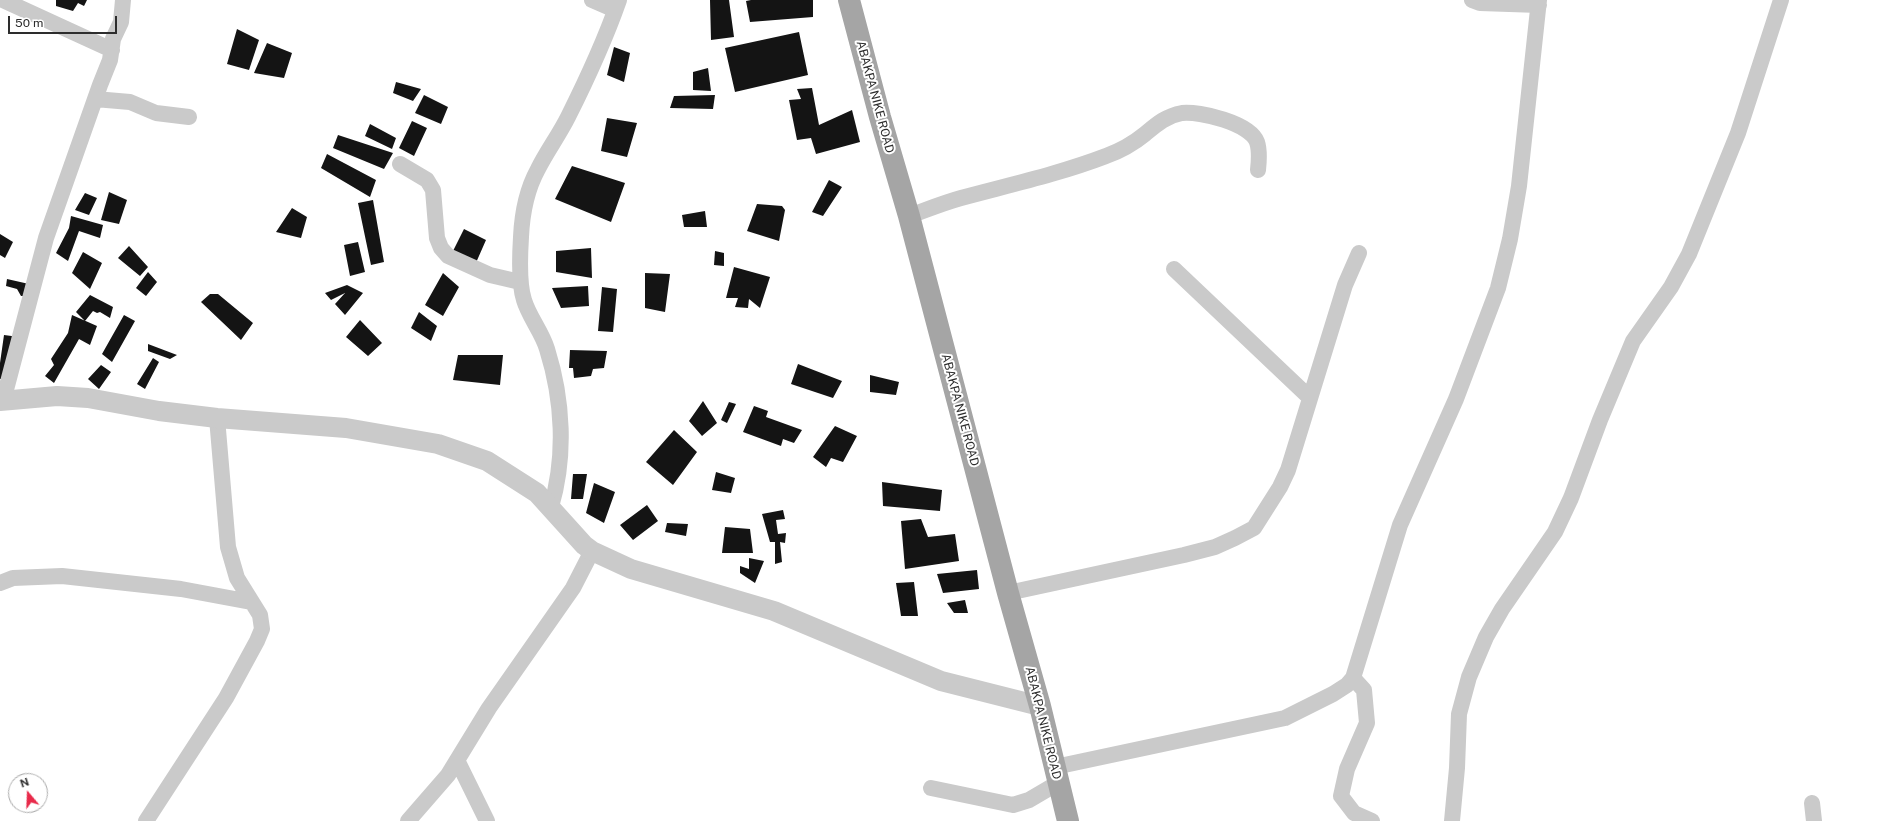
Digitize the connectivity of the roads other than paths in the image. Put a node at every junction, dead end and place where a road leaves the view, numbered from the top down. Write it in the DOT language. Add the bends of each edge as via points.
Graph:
graph roads {
  1 [pos="3,0"];
  2 [pos="124,0"];
  3 [pos="592,0"];
  4 [pos="849,0"];
  5 [pos="1472,0"];
  6 [pos="1781,0"];
  7 [pos="1539,3"];
  8 [pos="617,5"];
  9 [pos="112,50"];
  10 [pos="95,98"];
  11 [pos="189,117"];
  12 [pos="400,164"];
  13 [pos="1258,170"];
  14 [pos="909,216"];
  15 [pos="1359,253"];
  16 [pos="1174,269"];
  17 [pos="520,282"];
  18 [pos="1310,398"];
  19 [pos="1,401"];
  20 [pos="217,418"];
  21 [pos="551,508"];
  22 [pos="592,551"];
  23 [pos="0,583"];
  24 [pos="1008,593"];
  25 [pos="251,602"];
  26 [pos="1353,678"];
  27 [pos="1040,706"];
  28 [pos="458,760"];
  29 [pos="1057,775"];
  30 [pos="931,788"];
  31 [pos="1812,803"];
  32 [pos="146,821"];
  33 [pos="408,821"];
  34 [pos="487,821"];
  35 [pos="1068,821"];
  36 [pos="1372,821"];
  37 [pos="1452,821"];
  38 [pos="1814,821"];
  1 -- 9 [label="street"];
  2 -- 9 [label="street" via="121,22 113,39"];
  3 -- 8 [label="street"];
  4 -- 14 [label="main road, ABAKPA NIKE ROAD"];
  5 -- 7 [label="street" via="1480,3"];
  6 -- 37 [label="street" via="1738,132 1689,254 1671,288 1633,341 1555,532 1502,609 1486,637 1469,677 1459,714 1458,768"];
  7 -- 26 [label="street" via="1518,186 1510,239 1498,288 1456,399 1400,525"];
  8 -- 17 [label="street" via="567,117 533,180 522,223"];
  9 -- 10 [label="street" via="109,65"];
  10 -- 11 [label="street" via="130,102 156,113"];
  10 -- 19 [label="street" via="46,238"];
  12 -- 17 [label="street" via="426,180 433,190 437,238 448,256 490,275"];
  13 -- 14 [label="street" via="1257,142 1251,133 1232,122 1197,113 1182,113 1160,121 1134,141 1107,156"];
  14 -- 24 [label="main road, ABAKPA NIKE ROAD"];
  15 -- 18 [label="street" via="1345,285"];
  16 -- 18 [label="street"];
  17 -- 21 [label="street" via="524,301 542,336 550,360 560,418 560,454 556,492"];
  18 -- 24 [label="street" via="1288,470 1254,528 1215,547"];
  19 -- 20 [label="street" via="57,396 88,398"];
  20 -- 21 [label="street" via="346,428 438,444 476,456 499,468 537,493"];
  20 -- 25 [label="street" via="228,547 237,578"];
  21 -- 22 [label="street"];
  22 -- 27 [label="street" via="631,569 774,611 941,680"];
  22 -- 28 [label="street" via="573,588 489,708"];
  23 -- 25 [label="street" via="13,578 62,576 181,588"];
  24 -- 27 [label="main road, ABAKPA NIKE ROAD"];
  25 -- 32 [label="street" via="260,615 262,629 257,641 226,698"];
  26 -- 29 [label="street" via="1333,694 1285,718"];
  26 -- 36 [label="street" via="1364,690 1367,723 1347,769 1341,796 1354,813"];
  27 -- 29 [label="main road, ABAKPA NIKE ROAD"];
  28 -- 33 [label="street"];
  28 -- 34 [label="street"];
  29 -- 30 [label="street" via="1029,800 1013,805"];
  29 -- 35 [label="main road, ABAKPA NIKE ROAD"];
  31 -- 38 [label="street"];
}
